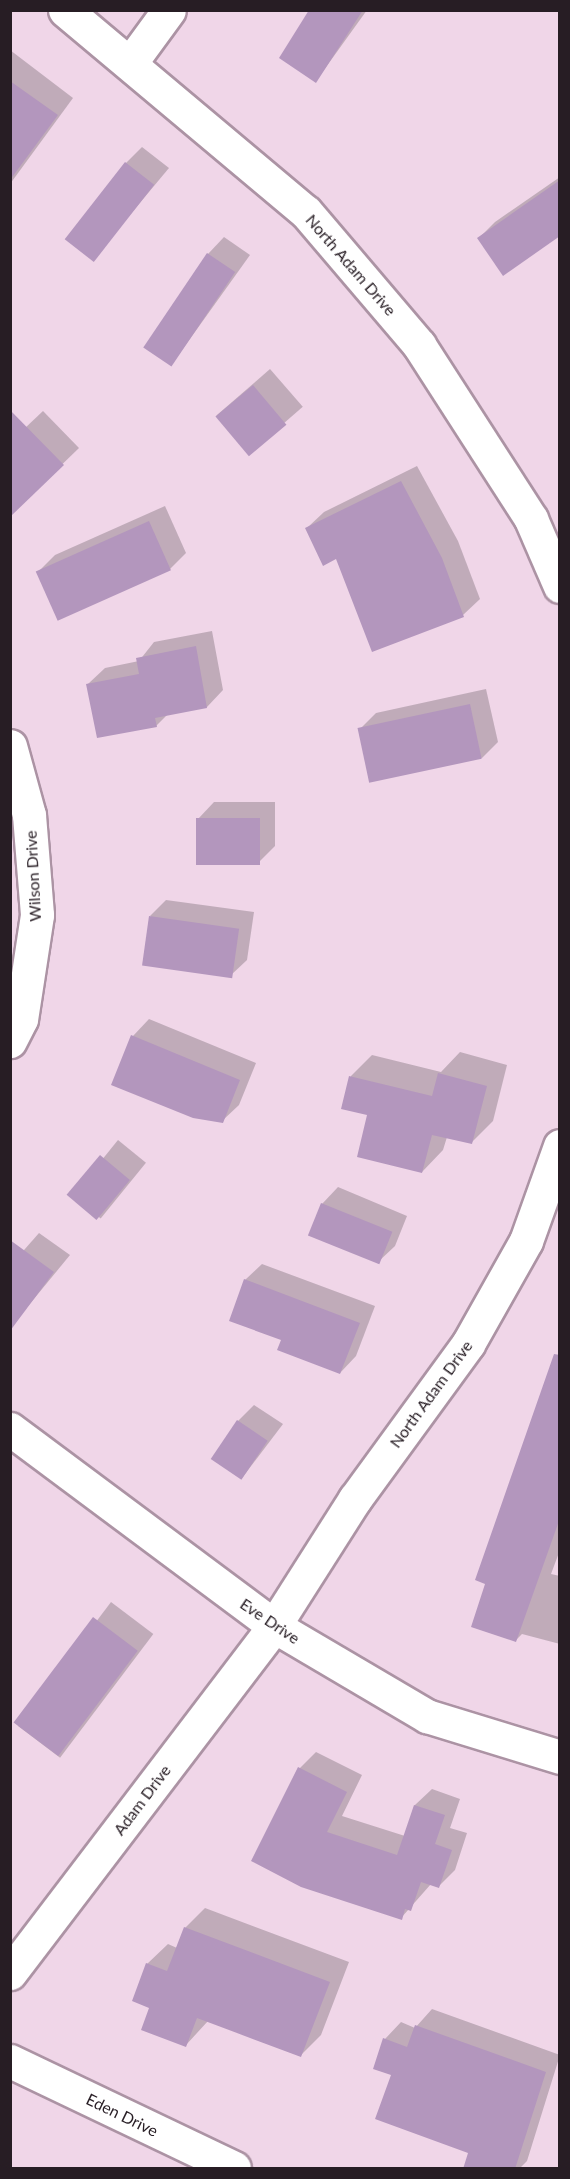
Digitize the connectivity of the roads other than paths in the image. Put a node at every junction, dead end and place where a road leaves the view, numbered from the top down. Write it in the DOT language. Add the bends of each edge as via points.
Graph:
graph roads {
  1 [pos="65,10"];
  2 [pos="169,10"];
  3 [pos="131,62"];
  4 [pos="558,569"];
  5 [pos="10,746"];
  6 [pos="10,1041"];
  7 [pos="560,1146"];
  8 [pos="10,1429"];
  9 [pos="274,1626"];
  10 [pos="560,1757"];
  11 [pos="10,1973"];
  12 [pos="10,2061"];
  13 [pos="234,2169"];
  1 -- 3 [label="street, North Adam Drive"];
  2 -- 3 [label="street"];
  3 -- 4 [label="street, North Adam Drive" via="306,212 419,345"];
  5 -- 6 [label="street, Wilson Drive" via="29,815 37,915 21,1019"];
  7 -- 9 [label="street, North Adam Drive" via="526,1241 468,1344 355,1499"];
  8 -- 9 [label="street, Eve Drive"];
  9 -- 10 [label="street, Eve Drive" via="427,1716"];
  9 -- 11 [label="street, Adam Drive"];
  12 -- 13 [label="street, Eden Drive"];
}
